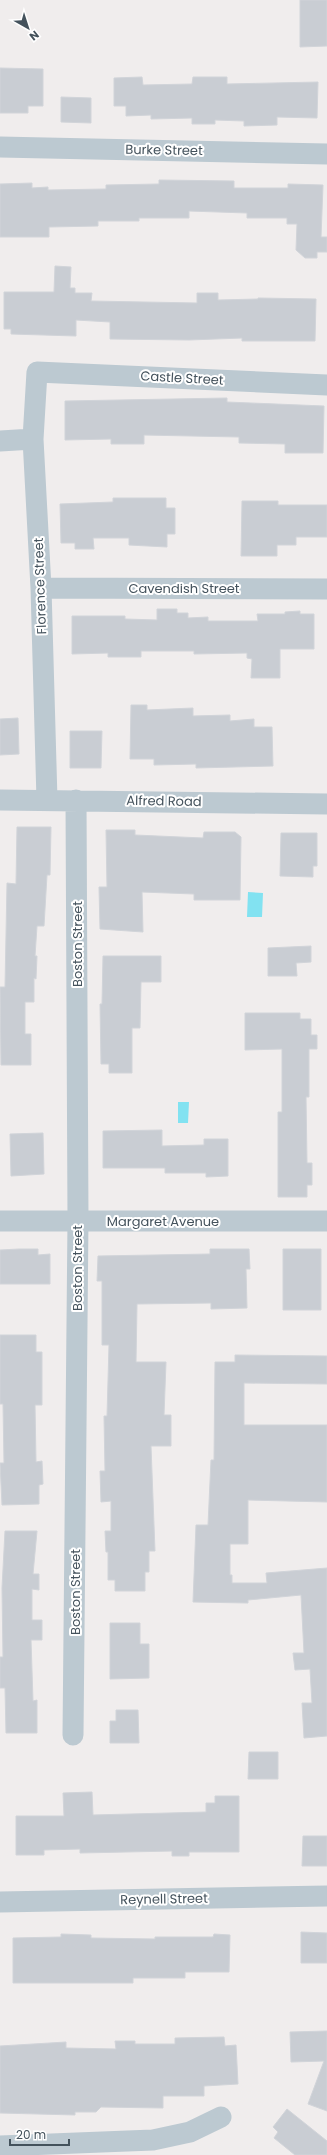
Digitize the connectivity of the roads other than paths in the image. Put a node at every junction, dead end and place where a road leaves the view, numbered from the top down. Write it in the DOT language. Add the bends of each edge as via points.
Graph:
graph roads {
  1 [pos="0,147"];
  2 [pos="327,154"];
  3 [pos="37,372"];
  4 [pos="327,385"];
  5 [pos="33,439"];
  6 [pos="0,441"];
  7 [pos="41,588"];
  8 [pos="327,589"];
  9 [pos="0,800"];
  10 [pos="47,800"];
  11 [pos="76,800"];
  12 [pos="327,804"];
  13 [pos="78,1220"];
  14 [pos="0,1221"];
  15 [pos="327,1221"];
  16 [pos="73,1735"];
  17 [pos="327,1896"];
  18 [pos="0,1902"];
  19 [pos="221,2117"];
  20 [pos="0,2146"];
  21 [pos="65,2149"];
  1 -- 2 [label="street, Burke Street"];
  3 -- 4 [label="street, Castle Street"];
  3 -- 5 [label="street, Florence Street"];
  5 -- 6 [label="street"];
  5 -- 7 [label="street, Florence Street"];
  7 -- 8 [label="street, Cavendish Street"];
  7 -- 10 [label="street, Florence Street"];
  9 -- 10 [label="street, Alfred Road"];
  10 -- 11 [label="street, Alfred Road"];
  11 -- 12 [label="street, Alfred Road"];
  11 -- 13 [label="street, Boston Street"];
  13 -- 14 [label="street, Margaret Avenue"];
  13 -- 15 [label="street, Margaret Avenue"];
  13 -- 16 [label="street, Boston Street"];
  17 -- 18 [label="street, Reynell Street"];
  19 -- 21 [label="street" via="190,2132 153,2140"];
  20 -- 21 [label="street"];
}
